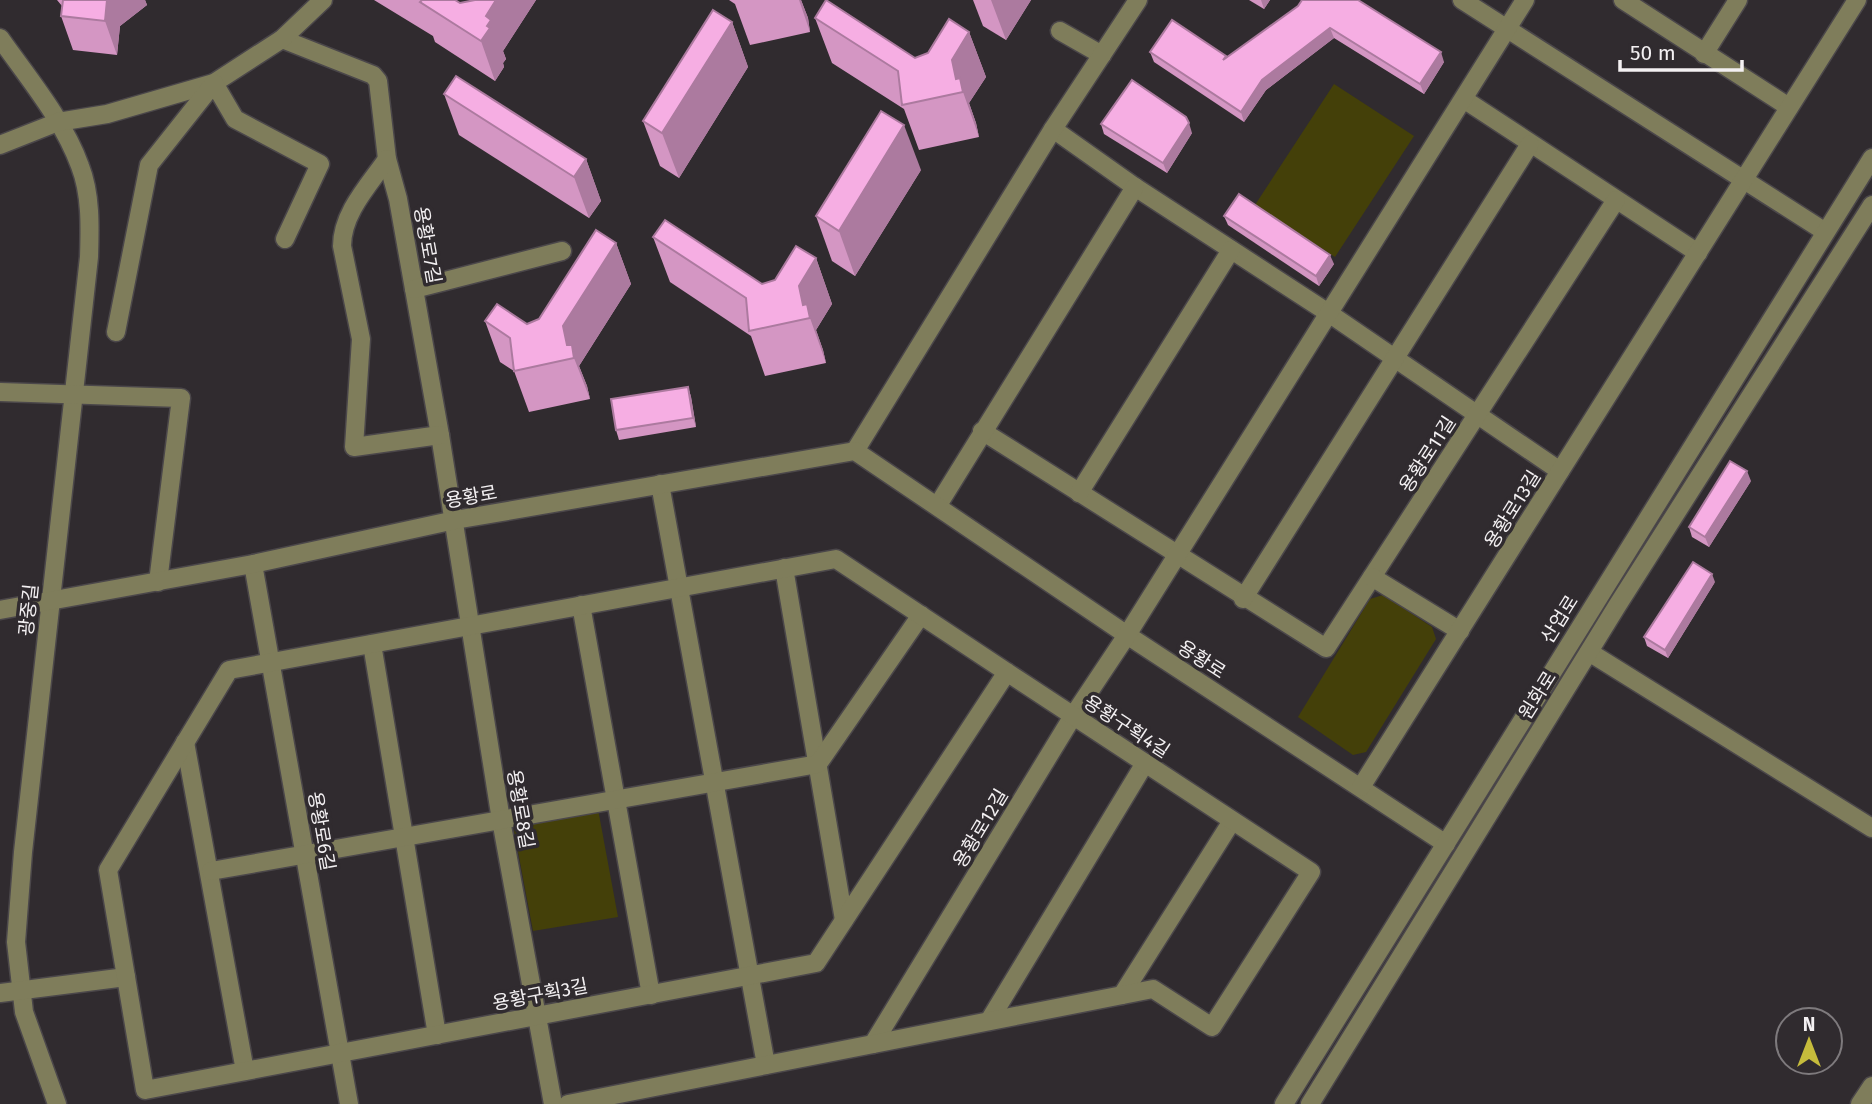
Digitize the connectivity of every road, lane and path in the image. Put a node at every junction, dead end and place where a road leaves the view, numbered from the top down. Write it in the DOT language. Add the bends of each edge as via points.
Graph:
graph roads {
  1 [pos="323,0"];
  2 [pos="1138,0"];
  3 [pos="1462,0"];
  4 [pos="1525,0"];
  5 [pos="1623,0"];
  6 [pos="1738,0"];
  7 [pos="1857,0"];
  8 [pos="1506,29"];
  9 [pos="1060,31"];
  10 [pos="0,38"];
  11 [pos="282,39"];
  12 [pos="1704,54"];
  13 [pos="1102,55"];
  14 [pos="214,83"];
  15 [pos="1465,100"];
  16 [pos="1789,107"];
  17 [pos="58,122"];
  18 [pos="1053,129"];
  19 [pos="1530,144"];
  20 [pos="0,145"];
  21 [pos="1872,158"];
  22 [pos="387,159"];
  23 [pos="1744,180"];
  24 [pos="1135,187"];
  25 [pos="1616,200"];
  26 [pos="1870,213"];
  27 [pos="1824,231"];
  28 [pos="285,239"];
  29 [pos="1231,250"];
  30 [pos="562,251"];
  31 [pos="1698,253"];
  32 [pos="414,289"];
  33 [pos="1329,314"];
  34 [pos="116,332"];
  35 [pos="1394,360"];
  36 [pos="0,392"];
  37 [pos="72,395"];
  38 [pos="1477,415"];
  39 [pos="982,431"];
  40 [pos="440,435"];
  41 [pos="855,451"];
  42 [pos="1560,471"];
  43 [pos="660,484"];
  44 [pos="1079,492"];
  45 [pos="937,506"];
  46 [pos="454,520"];
  47 [pos="1177,556"];
  48 [pos="253,565"];
  49 [pos="784,568"];
  50 [pos="1372,577"];
  51 [pos="158,582"];
  52 [pos="679,587"];
  53 [pos="1243,599"];
  54 [pos="50,601"];
  55 [pos="581,605"];
  56 [pos="0,610"];
  57 [pos="921,615"];
  58 [pos="469,626"];
  59 [pos="1460,631"];
  60 [pos="1127,635"];
  61 [pos="372,643"];
  62 [pos="1589,652"];
  63 [pos="270,662"];
  64 [pos="1007,672"];
  65 [pos="1073,716"];
  66 [pos="185,742"];
  67 [pos="1145,763"];
  68 [pos="818,764"];
  69 [pos="714,782"];
  70 [pos="1361,787"];
  71 [pos="616,800"];
  72 [pos="501,820"];
  73 [pos="1232,821"];
  74 [pos="1872,828"];
  75 [pos="404,837"];
  76 [pos="1446,844"];
  77 [pos="304,854"];
  78 [pos="211,871"];
  79 [pos="844,920"];
  80 [pos="749,976"];
  81 [pos="126,977"];
  82 [pos="22,991"];
  83 [pos="0,993"];
  84 [pos="651,995"];
  85 [pos="1122,995"];
  86 [pos="538,1016"];
  87 [pos="989,1021"];
  88 [pos="437,1035"];
  89 [pos="873,1044"];
  90 [pos="340,1053"];
  91 [pos="766,1065"];
  92 [pos="245,1071"];
  93 [pos="1872,1086"];
  94 [pos="57,1104"];
  95 [pos="349,1104"];
  96 [pos="553,1104"];
  97 [pos="568,1104"];
  98 [pos="1284,1104"];
  99 [pos="1310,1104"];
  100 [pos="1860,1104"];
  1 -- 11 [label="street"];
  2 -- 13 [label="street"];
  3 -- 8 [label="street"];
  4 -- 8 [label="street"];
  5 -- 12 [label="street"];
  6 -- 12 [label="street"];
  7 -- 16 [label="street, 용황로13길"];
  8 -- 15 [label="street"];
  8 -- 23 [label="street"];
  9 -- 13 [label="street"];
  10 -- 17 [label="street, 광중길"];
  11 -- 14 [label="street"];
  11 -- 22 [label="street, 용황로7길" via="373,75 378,81"];
  12 -- 16 [label="street"];
  13 -- 18 [label="street"];
  14 -- 17 [label="street" via="107,114"];
  14 -- 28 [label="street" via="235,119 320,164"];
  14 -- 34 [label="street" via="149,165"];
  15 -- 19 [label="street"];
  15 -- 33 [label="street"];
  16 -- 23 [label="street, 용황로13길"];
  17 -- 20 [label="street"];
  17 -- 37 [label="street, 광중길" via="80,166 90,220"];
  18 -- 24 [label="street"];
  18 -- 41 [label="street"];
  19 -- 25 [label="street"];
  19 -- 35 [label="street"];
  21 -- 27 [label="street, 산업로"];
  22 -- 32 [label="street, 용황로7길"];
  22 -- 40 [label="street" via="342,231 361,339 354,447"];
  23 -- 27 [label="street"];
  23 -- 31 [label="street, 용황로13길"];
  24 -- 29 [label="street"];
  24 -- 39 [label="street"];
  25 -- 31 [label="street"];
  25 -- 38 [label="street, 용황로11길"];
  26 -- 62 [label="street, 원화로"];
  27 -- 76 [label="street, 산업로"];
  29 -- 33 [label="street"];
  29 -- 44 [label="street"];
  30 -- 32 [label="street"];
  31 -- 42 [label="street, 용황로13길"];
  32 -- 40 [label="street, 용황로7길"];
  33 -- 35 [label="street"];
  33 -- 47 [label="street"];
  35 -- 38 [label="street"];
  35 -- 53 [label="street"];
  36 -- 37 [label="street"];
  37 -- 51 [label="street" via="181,398"];
  37 -- 54 [label="street, 광중길"];
  38 -- 42 [label="street"];
  38 -- 50 [label="street, 용황로11길"];
  39 -- 44 [label="street"];
  39 -- 45 [label="street"];
  40 -- 46 [label="street, 용황로7길"];
  41 -- 43 [label="street, 용황로"];
  41 -- 45 [label="street, 용황로"];
  42 -- 59 [label="street, 용황로13길"];
  43 -- 46 [label="street, 용황로"];
  43 -- 52 [label="street"];
  44 -- 47 [label="street"];
  45 -- 60 [label="street, 용황로"];
  46 -- 48 [label="street, 용황로"];
  46 -- 58 [label="street, 용황로8길"];
  47 -- 53 [label="street, 용황로11길"];
  47 -- 60 [label="street"];
  48 -- 51 [label="street, 용황로"];
  48 -- 63 [label="street, 용황로6길"];
  49 -- 52 [label="street, 용황구획4길"];
  49 -- 57 [label="street, 용황구획4길" via="835,559"];
  49 -- 68 [label="street"];
  50 -- 53 [label="street, 용황로11길" via="1326,648"];
  50 -- 59 [label="street"];
  51 -- 54 [label="street, 용황로"];
  52 -- 55 [label="street, 용황구획4길"];
  52 -- 69 [label="street"];
  54 -- 56 [label="street, 용황로"];
  54 -- 82 [label="street, 광중길" via="17,929"];
  55 -- 58 [label="street, 용황구획4길"];
  55 -- 71 [label="street"];
  57 -- 64 [label="street, 용황구획4길"];
  57 -- 68 [label="street"];
  58 -- 61 [label="street, 용황구획4길"];
  58 -- 72 [label="street, 용황로8길"];
  59 -- 70 [label="street, 용황로13길"];
  60 -- 65 [label="street, 용황로12길"];
  60 -- 70 [label="street, 용황로"];
  61 -- 63 [label="street, 용황구획4길"];
  61 -- 75 [label="street"];
  62 -- 74 [label="street"];
  62 -- 99 [label="street, 원화로"];
  63 -- 66 [label="street, 용황구획4길" via="229,670"];
  63 -- 77 [label="street, 용황로6길"];
  64 -- 65 [label="street, 용황구획4길"];
  64 -- 79 [label="street, 용황구획3길"];
  65 -- 67 [label="street, 용황구획4길"];
  65 -- 89 [label="street, 용황로12길"];
  66 -- 78 [label="street"];
  66 -- 81 [label="street, 용황구획4길" via="108,870"];
  67 -- 73 [label="street, 용황구획4길"];
  67 -- 87 [label="street"];
  68 -- 69 [label="street"];
  68 -- 79 [label="street"];
  69 -- 71 [label="street"];
  69 -- 80 [label="street"];
  70 -- 76 [label="street, 용황로"];
  71 -- 72 [label="street"];
  71 -- 84 [label="street"];
  72 -- 75 [label="street"];
  72 -- 86 [label="street, 용황로8길"];
  73 -- 85 [label="street"];
  73 -- 85 [label="street, 용황구획4길" via="1311,873 1212,1027 1153,989"];
  75 -- 77 [label="street"];
  75 -- 88 [label="street"];
  76 -- 98 [label="street, 산업로"];
  77 -- 78 [label="street"];
  77 -- 90 [label="street, 용황로6길"];
  78 -- 92 [label="street"];
  79 -- 80 [label="street, 용황구획3길" via="816,963"];
  80 -- 84 [label="street, 용황구획3길"];
  80 -- 91 [label="street"];
  81 -- 82 [label="street"];
  81 -- 92 [label="street, 용황구획3길" via="145,1090"];
  82 -- 83 [label="street"];
  82 -- 94 [label="street, 광중길" via="24,1012"];
  84 -- 86 [label="street, 용황구획3길"];
  85 -- 87 [label="street"];
  86 -- 88 [label="street, 용황구획3길"];
  86 -- 96 [label="street, 용황로8길"];
  87 -- 89 [label="street"];
  88 -- 90 [label="street, 용황구획3길"];
  89 -- 91 [label="street"];
  90 -- 92 [label="street, 용황구획3길"];
  90 -- 95 [label="street, 용황로6길"];
  91 -- 97 [label="street"];
  93 -- 100 [label="street"];
}
